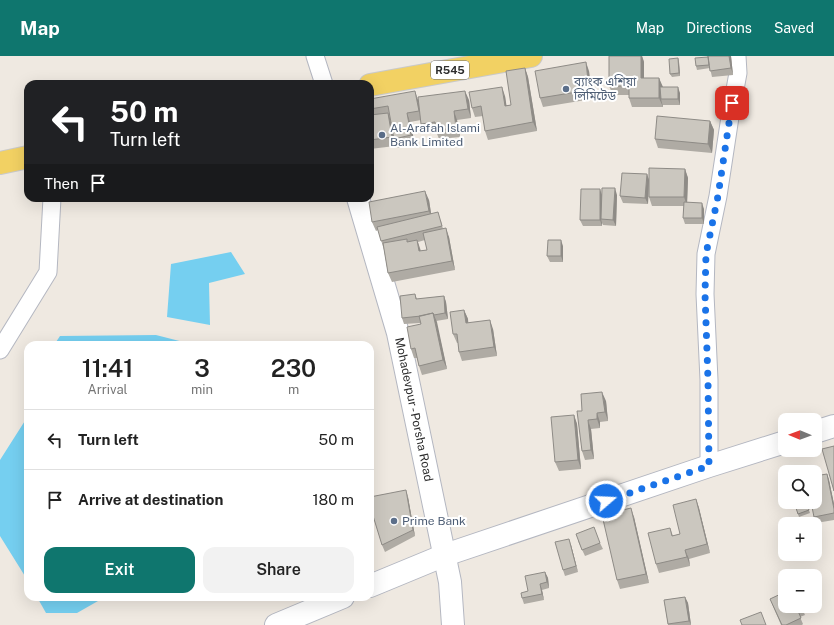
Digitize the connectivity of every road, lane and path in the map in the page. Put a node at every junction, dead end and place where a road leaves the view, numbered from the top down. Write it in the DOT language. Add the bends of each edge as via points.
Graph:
graph roads {
  1 [pos="315,56"];
  2 [pos="531,56"];
  3 [pos="736,56"];
  4 [pos="323,80"];
  5 [pos="374,84"];
  6 [pos="24,158"];
  7 [pos="0,163"];
  8 [pos="52,202"];
  9 [pos="359,202"];
  10 [pos="0,350"];
  11 [pos="834,426"];
  12 [pos="822,430"];
  13 [pos="778,444"];
  14 [pos="709,466"];
  15 [pos="445,555"];
  16 [pos="374,584"];
  17 [pos="334,601"];
  18 [pos="276,625"];
  19 [pos="452,625"];
  1 -- 4 [label="street"];
  2 -- 5 [label="main road, R545"];
  3 -- 14 [label="street" via="738,74 706,254"];
  6 -- 7 [label="main road"];
  8 -- 10 [label="street" via="48,272"];
  9 -- 15 [label="main road, Mohadevpur - Porsha Road" via="398,333"];
  11 -- 12 [label="main road"];
  13 -- 14 [label="main road"];
  14 -- 15 [label="main road"];
  15 -- 16 [label="main road"];
  15 -- 19 [label="main road, Mohadevpur - Porsha Road" via="450,582"];
  17 -- 18 [label="main road"];
}
